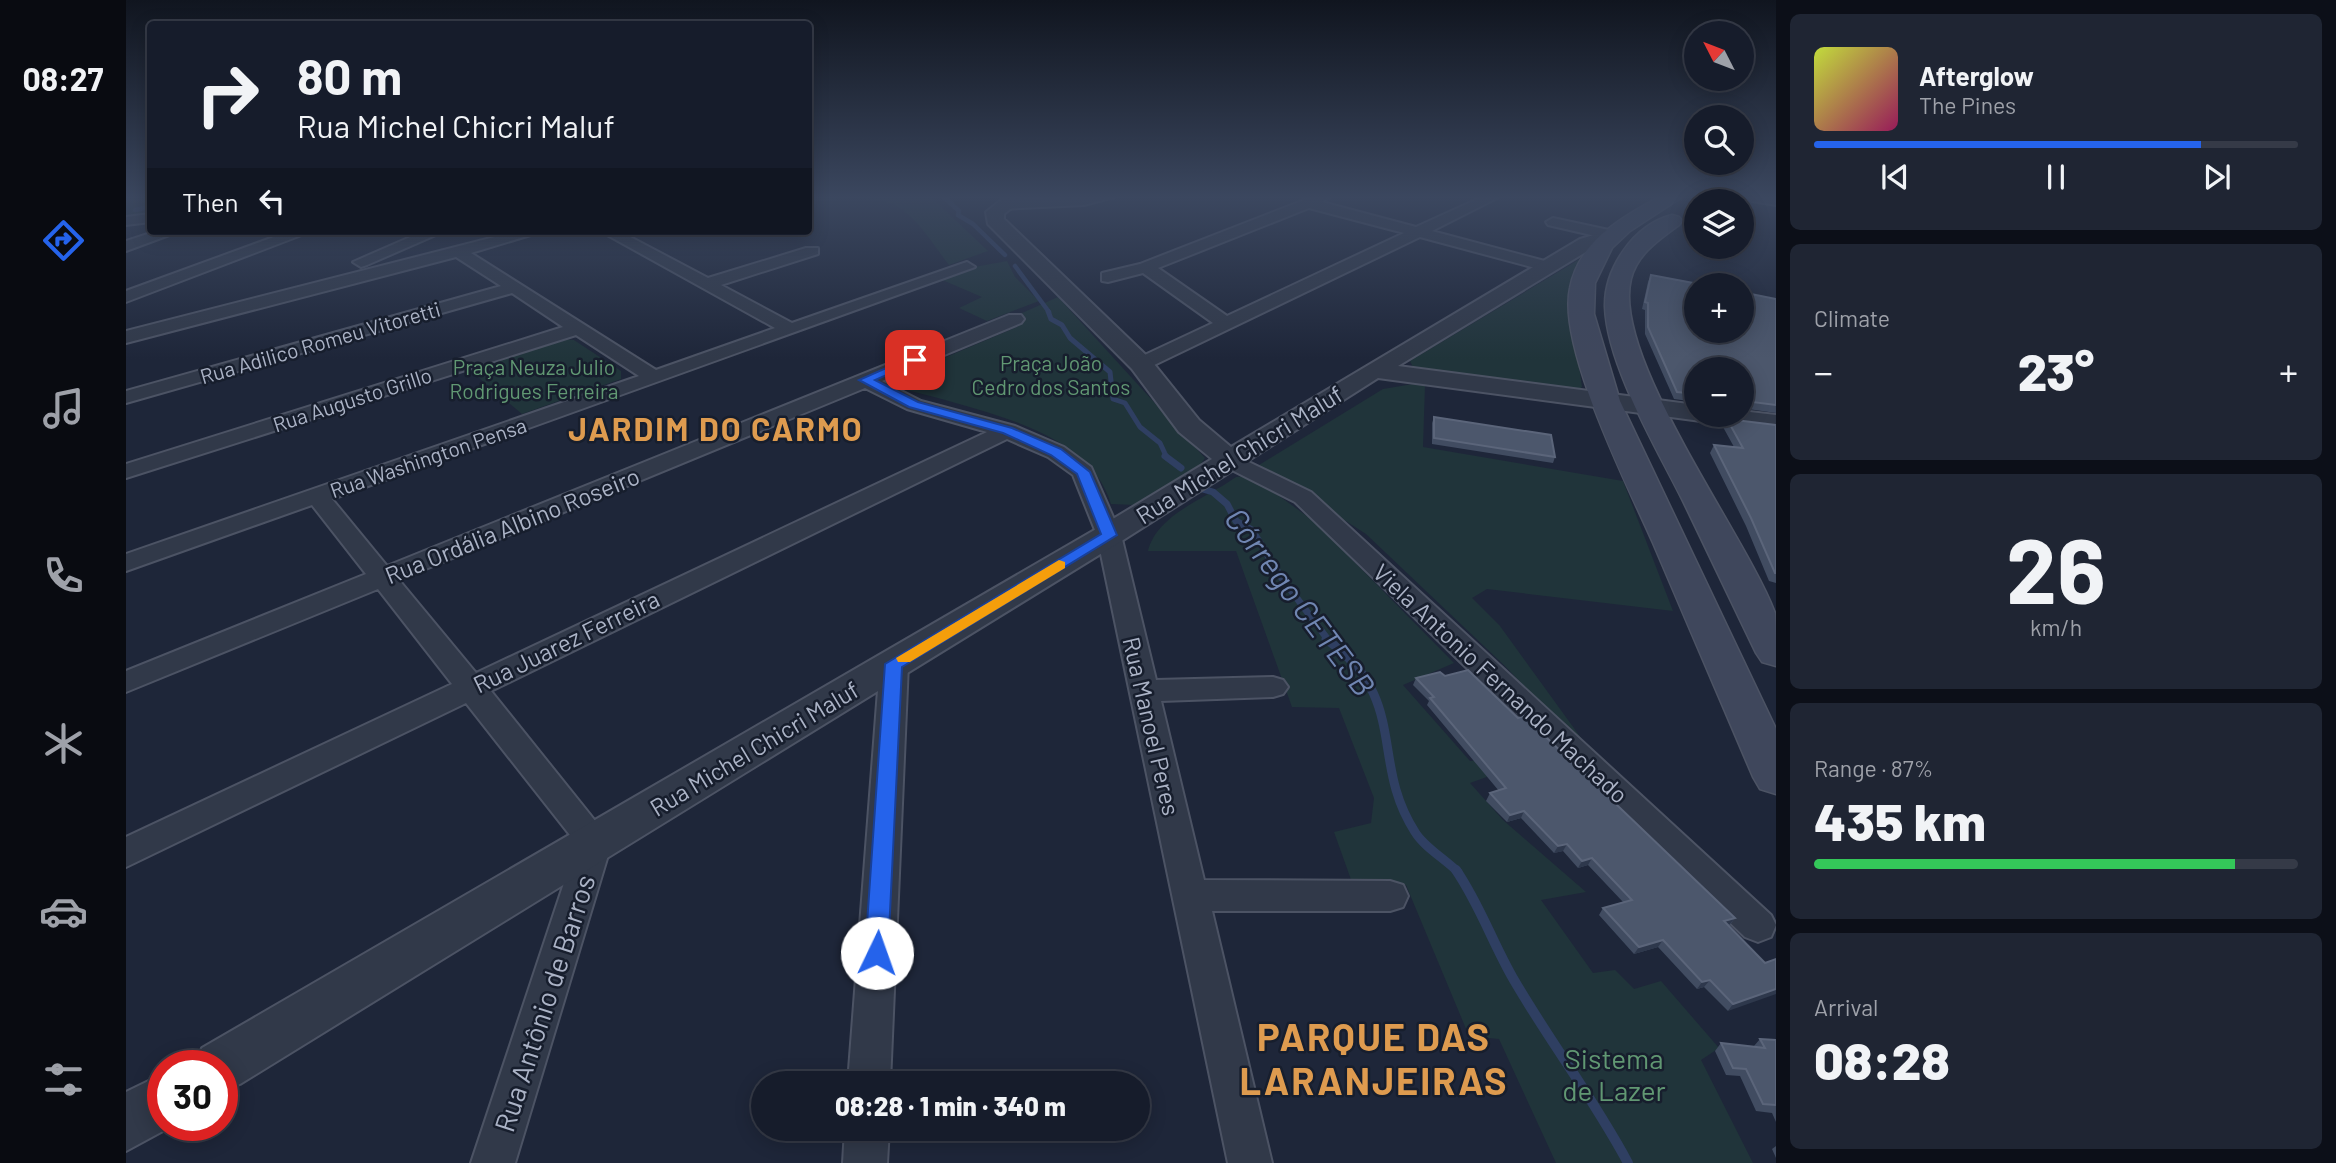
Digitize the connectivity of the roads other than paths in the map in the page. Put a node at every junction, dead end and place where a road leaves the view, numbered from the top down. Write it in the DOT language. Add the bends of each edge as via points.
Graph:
graph roads {
  1 [pos="249,251"];
  2 [pos="389,251"];
  3 [pos="457,251"];
  4 [pos="458,251"];
  5 [pos="646,251"];
  6 [pos="812,251"];
  7 [pos="1027,251"];
  8 [pos="1186,251"];
  9 [pos="1379,251"];
  10 [pos="1488,251"];
  11 [pos="1574,251"];
  12 [pos="1599,251"];
  13 [pos="1634,251"];
  14 [pos="382,254"];
  15 [pos="402,266"];
  16 [pos="967,267"];
  17 [pos="1146,267"];
  18 [pos="1550,267"];
  19 [pos="1108,277"];
  20 [pos="707,284"];
  21 [pos="515,288"];
  22 [pos="126,297"];
  23 [pos="248,305"];
  24 [pos="1015,319"];
  25 [pos="1227,325"];
  26 [pos="578,328"];
  27 [pos="790,329"];
  28 [pos="126,337"];
  29 [pos="1141,363"];
  30 [pos="1374,370"];
  31 [pos="654,377"];
  32 [pos="865,380"];
  33 [pos="126,397"];
  34 [pos="1605,401"];
  35 [pos="914,405"];
  36 [pos="1650,407"];
  37 [pos="1684,411"];
  38 [pos="1754,420"];
  39 [pos="1776,423"];
  40 [pos="1007,431"];
  41 [pos="982,443"];
  42 [pos="1230,460"];
  43 [pos="126,471"];
  44 [pos="317,496"];
  45 [pos="1110,535"];
  46 [pos="126,563"];
  47 [pos="383,578"];
  48 [pos="1776,653"];
  49 [pos="894,664"];
  50 [pos="126,682"];
  51 [pos="470,687"];
  52 [pos="1273,687"];
  53 [pos="1144,691"];
  54 [pos="1776,777"];
  55 [pos="595,842"];
  56 [pos="126,853"];
  57 [pos="1190,895"];
  58 [pos="1390,896"];
  59 [pos="1758,926"];
  60 [pos="238,1056"];
  61 [pos="871,1071"];
  62 [pos="147,1111"];
  63 [pos="126,1123"];
  64 [pos="866,1141"];
  65 [pos="493,1163"];
  66 [pos="865,1163"];
  67 [pos="1250,1163"];
  1 -- 22 [label="street"];
  2 -- 14 [label="street"];
  3 -- 15 [label="street"];
  4 -- 21 [label="street"];
  5 -- 20 [label="street"];
  6 -- 20 [label="street"];
  7 -- 29 [label="street"];
  8 -- 17 [label="street"];
  9 -- 25 [label="street"];
  10 -- 18 [label="street"];
  11 -- 18 [label="street, Rua Michel Chicri Maluf"];
  12 -- 34 [label="main road" via="1581,292 1594,370"];
  13 -- 36 [label="main road" via="1616,292 1622,335"];
  14 -- 15 [label="street"];
  14 -- 23 [label="street"];
  15 -- 23 [label="street"];
  16 -- 27 [label="street, Rua Washington Pensa"];
  17 -- 19 [label="street"];
  17 -- 25 [label="street"];
  18 -- 30 [label="street, Rua Michel Chicri Maluf"];
  20 -- 27 [label="street"];
  21 -- 26 [label="street"];
  21 -- 33 [label="street, Rua Adilico Romeu Vitoretti"];
  23 -- 28 [label="street"];
  24 -- 32 [label="street, Rua Ordália Albino Roseiro"];
  25 -- 29 [label="street"];
  26 -- 31 [label="street"];
  26 -- 43 [label="street, Rua Augusto Grillo"];
  27 -- 31 [label="street, Rua Washington Pensa"];
  29 -- 42 [label="street" via="1189,426"];
  30 -- 34 [label="street"];
  30 -- 42 [label="street, Rua Michel Chicri Maluf"];
  31 -- 44 [label="street, Rua Washington Pensa"];
  32 -- 35 [label="street, Rua Manoel Peres"];
  32 -- 47 [label="street, Rua Ordália Albino Roseiro"];
  34 -- 36 [label="street"];
  34 -- 54 [label="main road"];
  35 -- 40 [label="street, Rua Manoel Peres"];
  35 -- 41 [label="street, Rua Manoel Peres"];
  36 -- 37 [label="street"];
  36 -- 48 [label="main road"];
  38 -- 39 [label="street"];
  40 -- 41 [label="street, Rua Juarez Ferreira"];
  40 -- 45 [label="street, Rua Manoel Peres" via="1056,452 1083,472"];
  41 -- 51 [label="street, Rua Juarez Ferreira"];
  42 -- 45 [label="street, Rua Michel Chicri Maluf"];
  42 -- 59 [label="street, Viela Antonio Fernando Machado" via="1303,497"];
  44 -- 46 [label="street, Rua Washington Pensa"];
  44 -- 47 [label="street"];
  45 -- 49 [label="street, Rua Michel Chicri Maluf"];
  45 -- 53 [label="street, Rua Manoel Peres"];
  47 -- 50 [label="street, Rua Ordália Albino Roseiro"];
  47 -- 51 [label="street"];
  49 -- 55 [label="street, Rua Michel Chicri Maluf"];
  49 -- 61 [label="street"];
  51 -- 55 [label="street"];
  51 -- 56 [label="street, Rua Juarez Ferreira"];
  52 -- 53 [label="street"];
  53 -- 57 [label="street, Rua Manoel Peres"];
  55 -- 60 [label="street, Rua Michel Chicri Maluf"];
  55 -- 65 [label="street, Rua Antônio de Barros"];
  57 -- 58 [label="street"];
  57 -- 67 [label="street, Rua Manoel Peres"];
  62 -- 63 [label="street"];
  64 -- 66 [label="street"];
}
